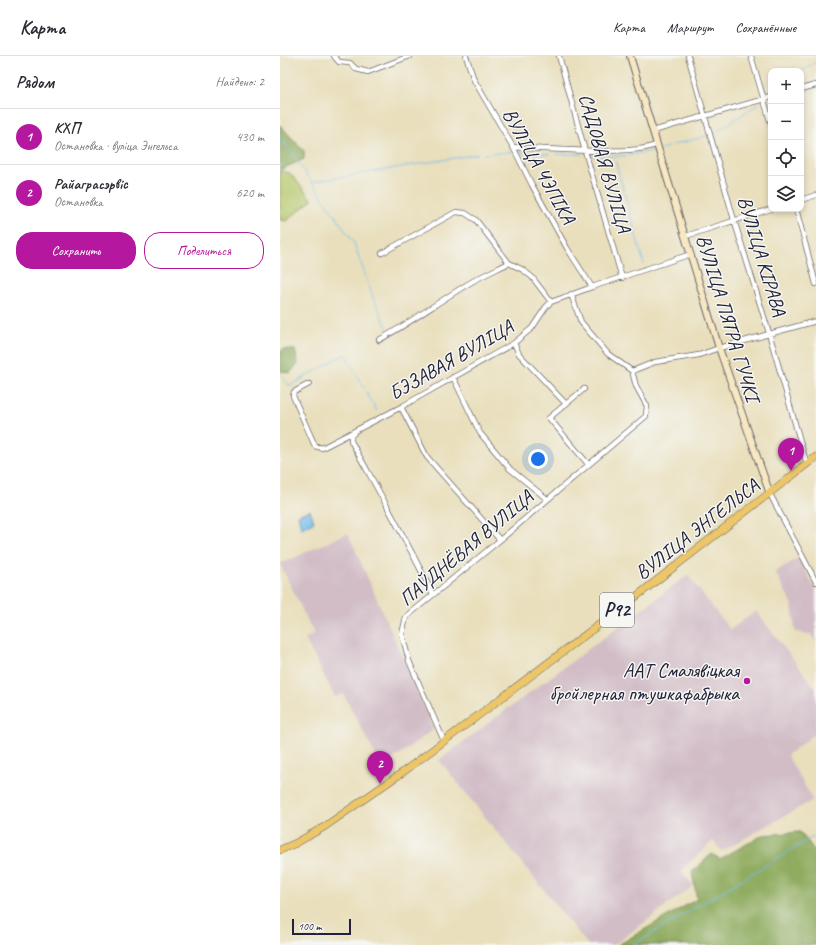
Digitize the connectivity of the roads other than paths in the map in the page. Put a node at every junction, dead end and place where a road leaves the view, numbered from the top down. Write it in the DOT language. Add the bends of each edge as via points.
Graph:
graph roads {
  1 [pos="334,56"];
  2 [pos="410,56"];
  3 [pos="466,56"];
  4 [pos="559,56"];
  5 [pos="630,56"];
  6 [pos="688,56"];
  7 [pos="751,56"];
  8 [pos="816,85"];
  9 [pos="804,88"];
  10 [pos="768,98"];
  11 [pos="764,99"];
  12 [pos="768,113"];
  13 [pos="705,116"];
  14 [pos="652,131"];
  15 [pos="656,145"];
  16 [pos="513,147"];
  17 [pos="585,151"];
  18 [pos="816,195"];
  19 [pos="804,199"];
  20 [pos="768,210"];
  21 [pos="797,212"];
  22 [pos="734,220"];
  23 [pos="686,236"];
  24 [pos="382,253"];
  25 [pos="691,254"];
  26 [pos="509,263"];
  27 [pos="622,278"];
  28 [pos="816,284"];
  29 [pos="592,287"];
  30 [pos="571,294"];
  31 [pos="551,302"];
  32 [pos="816,321"];
  33 [pos="770,333"];
  34 [pos="379,340"];
  35 [pos="514,343"];
  36 [pos="719,348"];
  37 [pos="632,371"];
  38 [pos="453,377"];
  39 [pos="309,384"];
  40 [pos="584,389"];
  41 [pos="566,404"];
  42 [pos="400,407"];
  43 [pos="356,430"];
  44 [pos="816,457"];
  45 [pos="588,464"];
  46 [pos="807,464"];
  47 [pos="770,494"];
  48 [pos="547,499"];
  49 [pos="500,540"];
  50 [pos="816,582"];
  51 [pos="433,594"];
  52 [pos="444,741"];
  53 [pos="280,850"];
  1 -- 2 [label="street" via="339,62 350,63 368,72"];
  3 -- 16 [label="street, ВУЛІЦА ЧЭПІКА" via="474,80"];
  4 -- 17 [label="street, САДОВАЯ ВУЛІЦА"];
  5 -- 14 [label="street, ВУЛІЦА ПЯТРА ГУЧКІ"];
  6 -- 13 [label="street, ВУЛІЦА КІРАВА"];
  7 -- 11 [label="street"];
  8 -- 9 [label="street"];
  10 -- 11 [label="street"];
  11 -- 12 [label="street"];
  11 -- 13 [label="street"];
  13 -- 14 [label="street"];
  13 -- 22 [label="street, ВУЛІЦА КІРАВА"];
  14 -- 15 [label="street, ВУЛІЦА ПЯТРА ГУЧКІ"];
  15 -- 17 [label="street" via="631,151"];
  15 -- 23 [label="street, ВУЛІЦА ПЯТРА ГУЧКІ"];
  16 -- 17 [label="street"];
  16 -- 29 [label="street, ВУЛІЦА ЧЭПІКА" via="567,248"];
  17 -- 27 [label="street, САДОВАЯ ВУЛІЦА"];
  18 -- 19 [label="street"];
  20 -- 22 [label="street"];
  21 -- 28 [label="street"];
  22 -- 23 [label="street"];
  22 -- 33 [label="street, ВУЛІЦА КІРАВА"];
  23 -- 25 [label="street, ВУЛІЦА ПЯТРА ГУЧКІ"];
  24 -- 26 [label="street" via="456,212 465,213 476,220"];
  25 -- 27 [label="street"];
  25 -- 36 [label="street, ВУЛІЦА ПЯТРА ГУЧКІ"];
  26 -- 31 [label="street" via="532,277"];
  26 -- 34 [label="street" via="469,283"];
  27 -- 29 [label="street"];
  29 -- 30 [label="street"];
  30 -- 31 [label="street"];
  30 -- 37 [label="street" via="581,322 608,354"];
  31 -- 35 [label="street, БЭЗАВАЯ ВУЛІЦА" via="532,328"];
  32 -- 33 [label="street"];
  33 -- 36 [label="street"];
  33 -- 46 [label="street, ВУЛІЦА КІРАВА"];
  35 -- 38 [label="street, БЭЗАВАЯ ВУЛІЦА"];
  35 -- 41 [label="street" via="519,354"];
  36 -- 37 [label="street" via="699,355 655,362"];
  36 -- 47 [label="street, ВУЛІЦА ПЯТРА ГУЧКІ"];
  37 -- 45 [label="street, ПАЎДНЁВАЯ ВУЛІЦА" via="636,386 647,406 646,416"];
  38 -- 42 [label="street, БЭЗАВАЯ ВУЛІЦА"];
  38 -- 48 [label="street" via="480,433 510,469"];
  39 -- 43 [label="street, БЭЗАВАЯ ВУЛІЦА" via="294,392 293,396 315,446 322,448"];
  40 -- 41 [label="street"];
  41 -- 45 [label="street" via="549,418"];
  42 -- 43 [label="street, БЭЗАВАЯ ВУЛІЦА"];
  42 -- 49 [label="street" via="427,457"];
  43 -- 51 [label="street" via="351,441"];
  44 -- 46 [label="main road, ВУЛІЦА ЭНГЕЛЬСА / Р92"];
  45 -- 48 [label="street, ПАЎДНЁВАЯ ВУЛІЦА"];
  46 -- 47 [label="main road, ВУЛІЦА ЭНГЕЛЬСА / Р92"];
  47 -- 50 [label="street, ВУЛІЦА ПЯТРА ГУЧКІ"];
  47 -- 52 [label="main road, ВУЛІЦА ЭНГЕЛЬСА / Р92"];
  48 -- 49 [label="street, ПАЎДНЁВАЯ ВУЛІЦА"];
  49 -- 51 [label="street, ПАЎДНЁВАЯ ВУЛІЦА"];
  51 -- 52 [label="street, ПАЎДНЁВАЯ ВУЛІЦА" via="406,617 402,634 409,661"];
  52 -- 53 [label="main road, Р92" via="357,805 314,833"];
}
